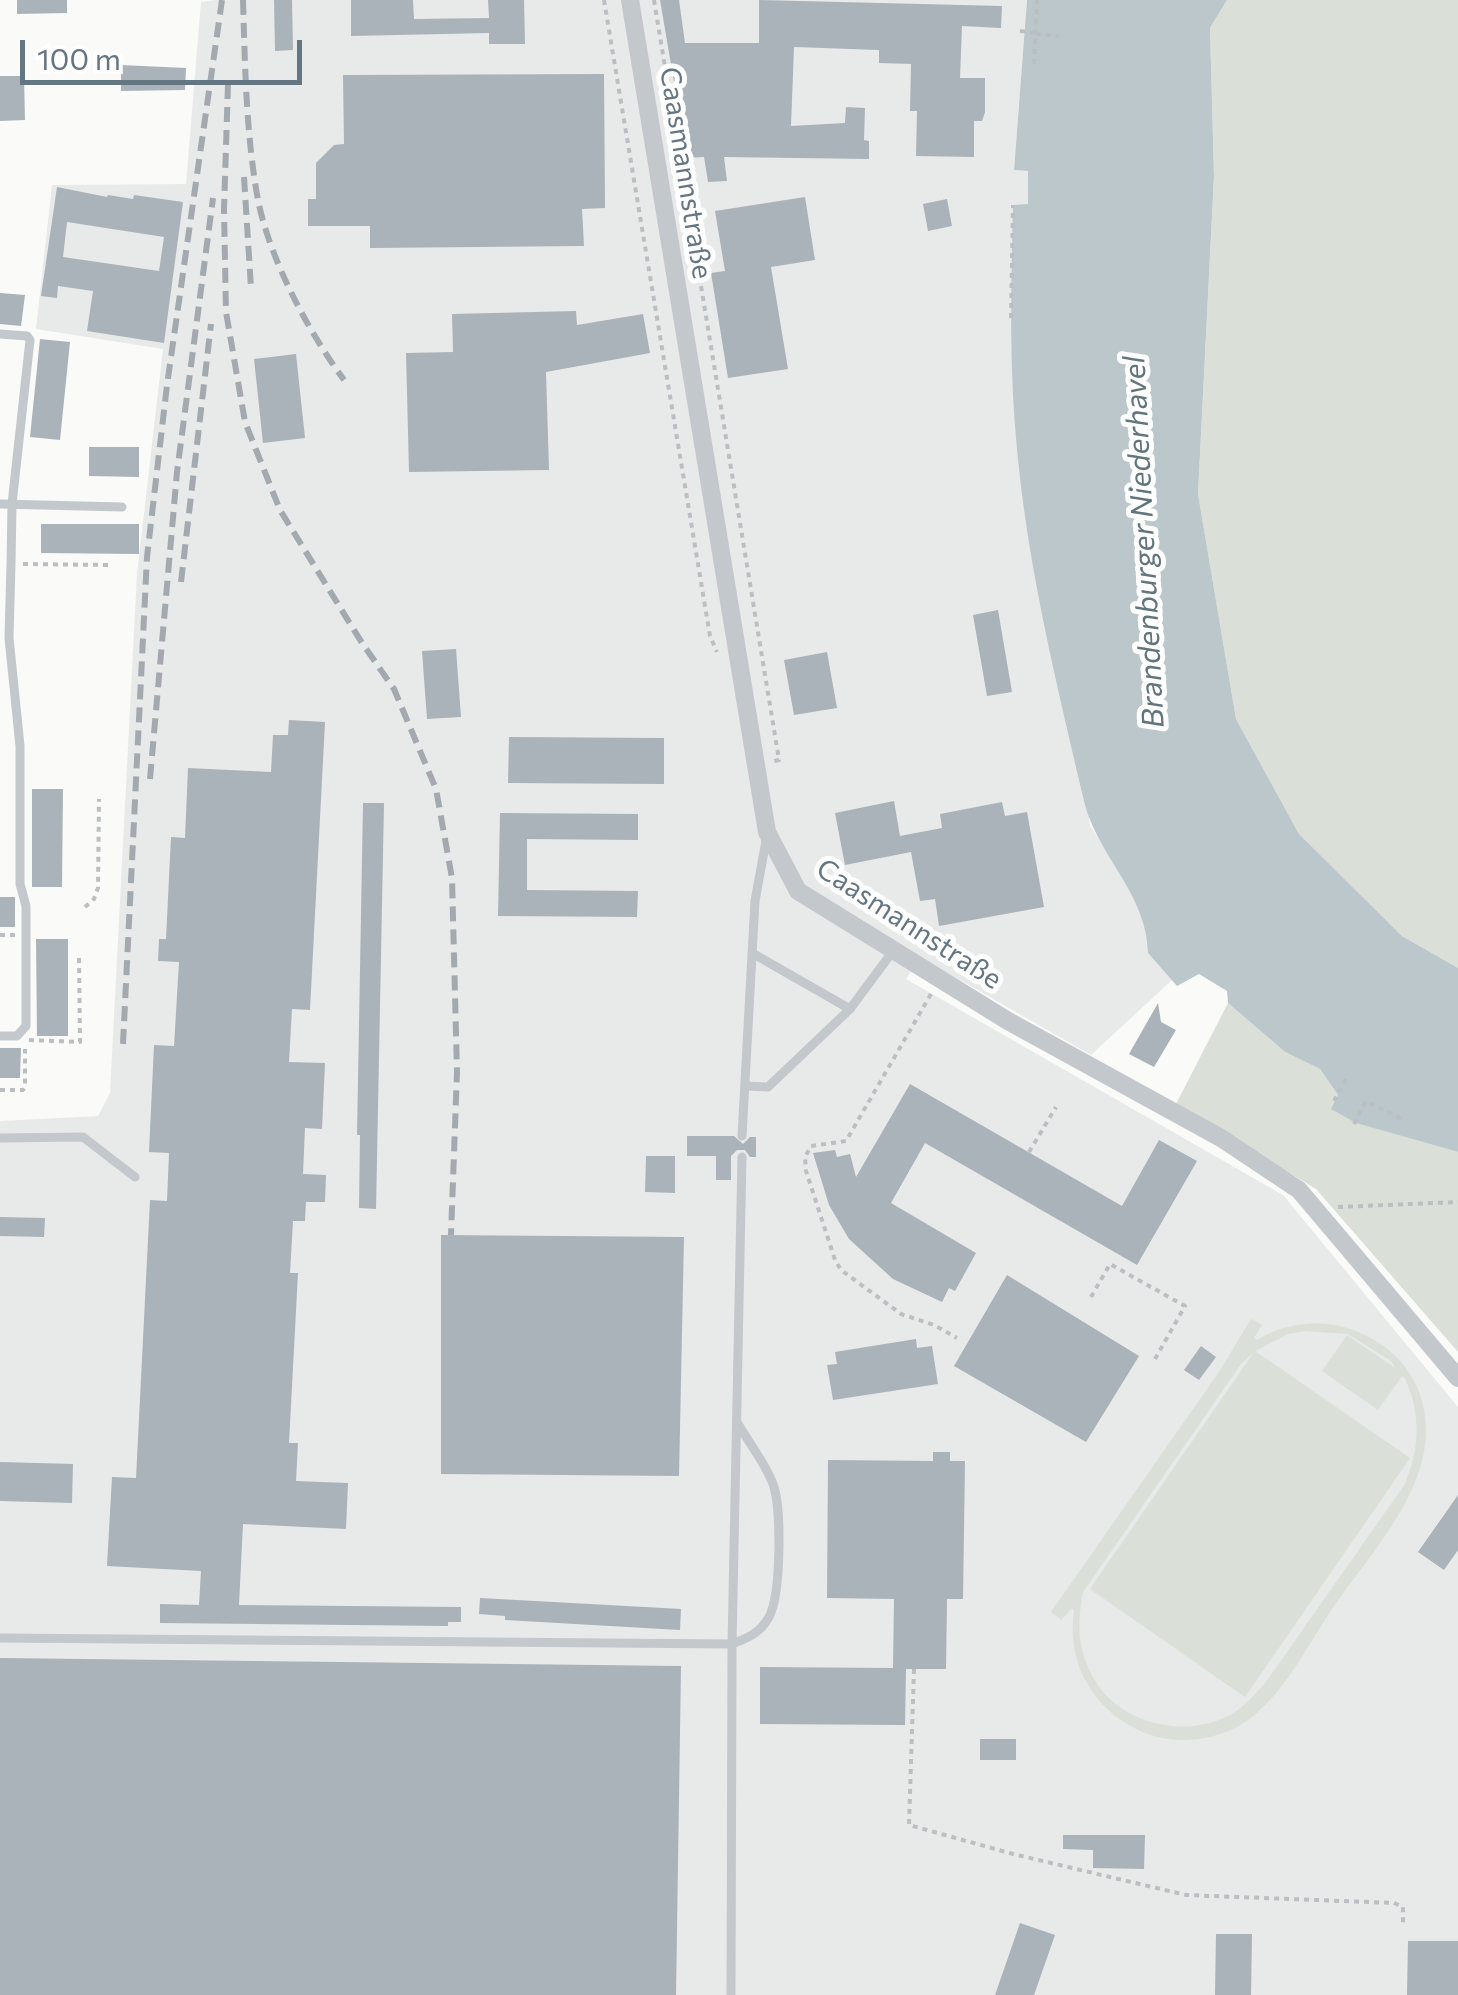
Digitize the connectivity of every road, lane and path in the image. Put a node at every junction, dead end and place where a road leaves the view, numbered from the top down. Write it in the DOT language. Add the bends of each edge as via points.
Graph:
graph roads {
  1 [pos="604,0"];
  2 [pos="630,0"];
  3 [pos="654,0"];
  4 [pos="1038,0"];
  5 [pos="1020,32"];
  6 [pos="1036,33"];
  7 [pos="1059,36"];
  8 [pos="1034,64"];
  9 [pos="630,159"];
  10 [pos="642,167"];
  11 [pos="1013,206"];
  12 [pos="1011,318"];
  13 [pos="0,334"];
  14 [pos="0,504"];
  15 [pos="12,504"];
  16 [pos="122,507"];
  17 [pos="11,564"];
  18 [pos="109,566"];
  19 [pos="724,664"];
  20 [pos="756,765"];
  21 [pos="98,799"];
  22 [pos="767,832"];
  23 [pos="85,906"];
  24 [pos="893,952"];
  25 [pos="752,953"];
  26 [pos="80,957"];
  27 [pos="933,990"];
  28 [pos="850,1009"];
  29 [pos="0,1036"];
  30 [pos="23,1036"];
  31 [pos="1348,1076"];
  32 [pos="744,1086"];
  33 [pos="0,1090"];
  34 [pos="1334,1101"];
  35 [pos="1056,1107"];
  36 [pos="1401,1120"];
  37 [pos="1354,1124"];
  38 [pos="742,1136"];
  39 [pos="0,1138"];
  40 [pos="1029,1152"];
  41 [pos="742,1157"];
  42 [pos="135,1177"];
  43 [pos="1458,1202"];
  44 [pos="1354,1205"];
  45 [pos="1091,1297"];
  46 [pos="957,1338"];
  47 [pos="1155,1359"];
  48 [pos="1458,1378"];
  49 [pos="737,1422"];
  50 [pos="0,1638"];
  51 [pos="732,1644"];
  52 [pos="914,1668"];
  53 [pos="1403,1925"];
  54 [pos="731,1995"];
  1 -- 9 [label="path"];
  2 -- 20 [label="street, Caasmannstraße"];
  3 -- 20 [label="path" via="779,760"];
  4 -- 6 [label="path"];
  5 -- 6 [label="path"];
  6 -- 7 [label="path"];
  6 -- 8 [label="path"];
  9 -- 10 [label="path"];
  9 -- 19 [label="path" via="710,636"];
  11 -- 12 [label="path"];
  13 -- 15 [label="lane" via="30,340"];
  14 -- 15 [label="lane"];
  15 -- 16 [label="lane"];
  15 -- 17 [label="lane"];
  17 -- 18 [label="path"];
  17 -- 30 [label="lane" via="9,638 26,906"];
  20 -- 22 [label="street, Caasmannstraße"];
  21 -- 23 [label="path" via="98,888"];
  22 -- 24 [label="street, Caasmannstraße" via="798,891"];
  22 -- 25 [label="lane"];
  24 -- 28 [label="lane"];
  24 -- 48 [label="street, Caasmannstraße" via="1299,1190"];
  25 -- 28 [label="lane"];
  25 -- 32 [label="lane"];
  26 -- 30 [label="path" via="80,1042"];
  27 -- 46 [label="path" via="846,1140 811,1146 805,1158 841,1270 900,1314"];
  28 -- 32 [label="lane" via="768,1087"];
  29 -- 30 [label="lane"];
  30 -- 33 [label="path" via="25,1088"];
  31 -- 34 [label="path"];
  32 -- 38 [label="lane"];
  35 -- 40 [label="path"];
  36 -- 37 [label="path" via="1366,1101"];
  39 -- 42 [label="lane" via="83,1137"];
  41 -- 49 [label="lane"];
  43 -- 44 [label="path"];
  45 -- 47 [label="path" via="1110,1264 1185,1306"];
  49 -- 51 [label="lane"];
  49 -- 51 [label="lane" via="777,1500 776,1597 755,1635"];
  50 -- 51 [label="lane"];
  51 -- 54 [label="lane"];
  52 -- 53 [label="path" via="909,1825 1186,1895 1394,1903 1404,1907"];
}
